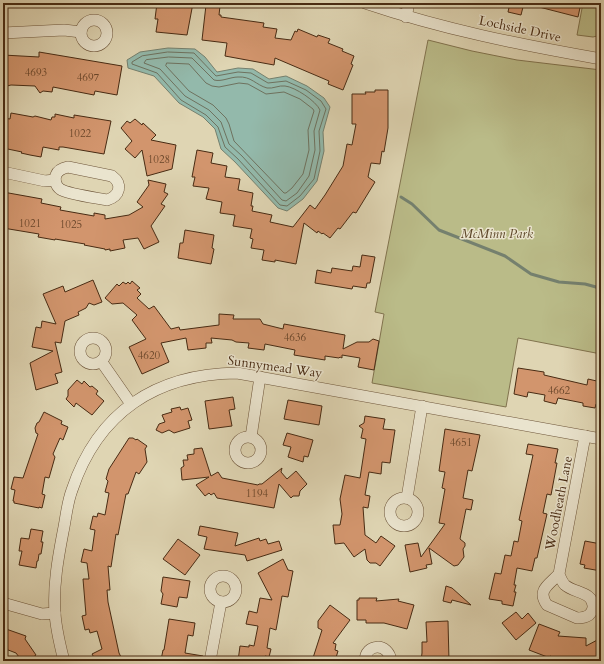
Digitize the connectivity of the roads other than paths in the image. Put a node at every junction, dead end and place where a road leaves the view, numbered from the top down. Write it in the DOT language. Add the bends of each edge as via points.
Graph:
graph roads {
  1 [pos="365,3"];
  2 [pos="409,3"];
  3 [pos="406,17"];
  4 [pos="81,32"];
  5 [pos="3,33"];
  6 [pos="601,59"];
  7 [pos="3,172"];
  8 [pos="55,180"];
  9 [pos="101,361"];
  10 [pos="260,377"];
  11 [pos="131,404"];
  12 [pos="422,406"];
  13 [pos="585,436"];
  14 [pos="251,437"];
  15 [pos="601,440"];
  16 [pos="407,498"];
  17 [pos="559,574"];
  18 [pos="221,602"];
  19 [pos="3,603"];
  20 [pos="55,613"];
  21 [pos="64,661"];
  22 [pos="210,661"];
  23 [pos="365,661"];
  24 [pos="391,661"];
  1 -- 3 [label="street, Lochside Drive"];
  2 -- 3 [label="street"];
  3 -- 6 [label="street, Lochside Drive" via="499,40"];
  4 -- 5 [label="street" via="58,30"];
  7 -- 8 [label="street"];
  8 -- 8 [label="street" via="56,185 63,191 107,200 117,195 119,190 119,184 112,176 68,167 58,171"];
  9 -- 11 [label="street"];
  10 -- 11 [label="street, Sunnymead Way" via="237,373 193,377 155,390"];
  10 -- 12 [label="street, Sunnymead Way"];
  10 -- 14 [label="street"];
  11 -- 20 [label="street, Sunnymead Way" via="110,423 94,443 71,492 57,567"];
  12 -- 13 [label="street, Sunnymead Way"];
  12 -- 16 [label="street"];
  13 -- 15 [label="street, Sunnymead Way"];
  13 -- 17 [label="street, Woodheath Lane"];
  17 -- 17 [label="street" via="543,590 544,601 547,605 577,618 587,616 591,613 593,602 586,594 566,586"];
  18 -- 22 [label="street"];
  19 -- 20 [label="street" via="42,614"];
  20 -- 21 [label="street, Sunnymead Way"];
  23 -- 24 [label="street" via="366,654 376,647 388,651"];
}
